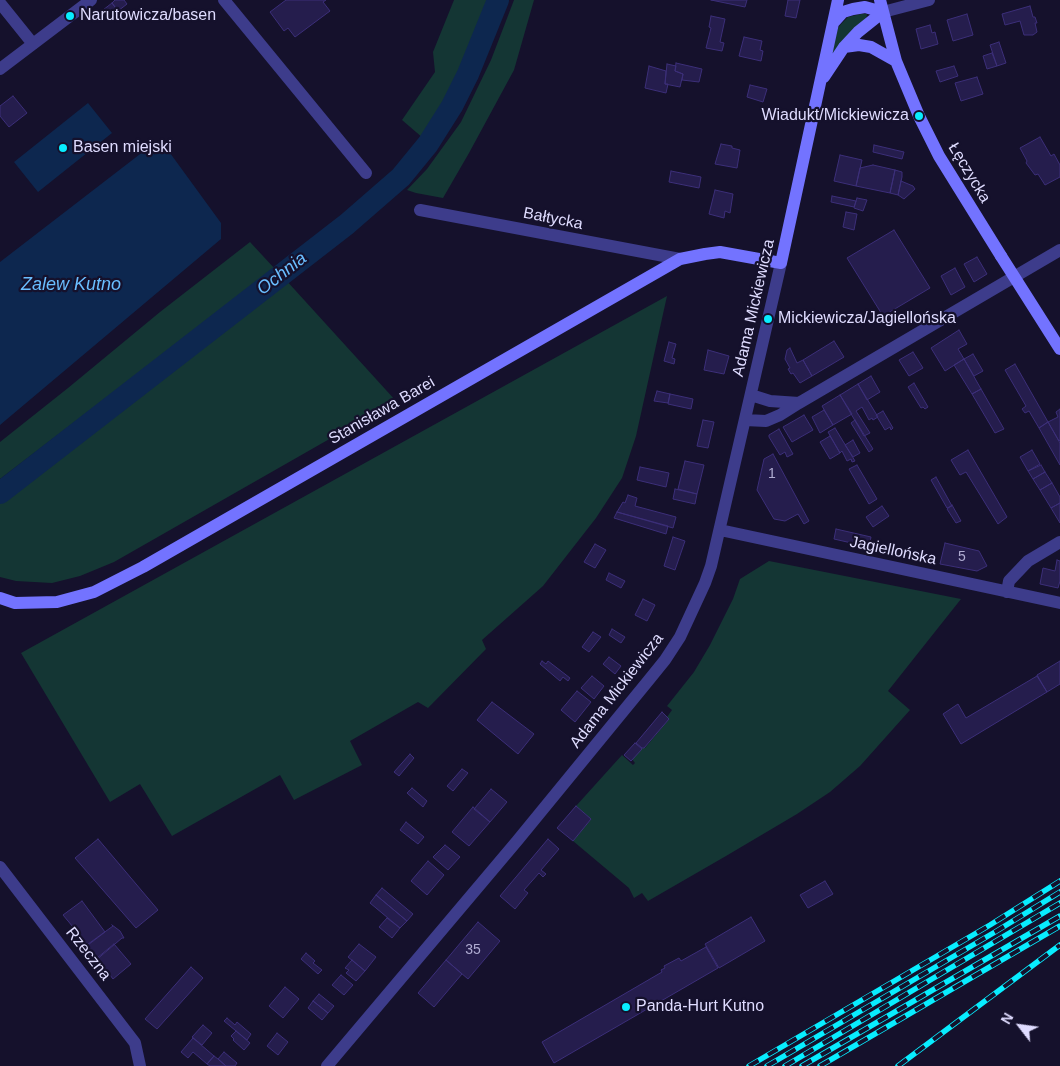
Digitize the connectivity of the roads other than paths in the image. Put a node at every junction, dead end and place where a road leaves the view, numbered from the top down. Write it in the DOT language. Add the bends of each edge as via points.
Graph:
graph roads {
  1 [pos="91,0"];
  2 [pos="224,0"];
  3 [pos="838,0"];
  4 [pos="929,0"];
  5 [pos="0,3"];
  6 [pos="882,6"];
  7 [pos="833,24"];
  8 [pos="33,44"];
  9 [pos="844,47"];
  10 [pos="896,61"];
  11 [pos="0,69"];
  12 [pos="820,84"];
  13 [pos="366,173"];
  14 [pos="420,210"];
  15 [pos="1060,250"];
  16 [pos="680,259"];
  17 [pos="781,263"];
  18 [pos="1060,349"];
  19 [pos="751,395"];
  20 [pos="799,403"];
  21 [pos="745,420"];
  22 [pos="720,530"];
  23 [pos="1060,542"];
  24 [pos="1007,592"];
  25 [pos="0,598"];
  26 [pos="1060,603"];
  27 [pos="0,867"];
  28 [pos="140,1066"];
  29 [pos="327,1066"];
  1 -- 8 [label="street"];
  2 -- 13 [label="street"];
  3 -- 7 [label="street, Adama Mickiewicza"];
  4 -- 6 [label="street"];
  5 -- 8 [label="street"];
  6 -- 7 [label="street" via="844,12"];
  6 -- 9 [label="street, Adama Mickiewicza"];
  6 -- 10 [label="street, Łęczycka"];
  7 -- 12 [label="street, Adama Mickiewicza"];
  8 -- 11 [label="street"];
  9 -- 10 [label="street" via="871,47"];
  9 -- 12 [label="street, Adama Mickiewicza"];
  10 -- 18 [label="street, Łęczycka, bridge" via="934,148"];
  12 -- 17 [label="street, Adama Mickiewicza"];
  14 -- 16 [label="street, Bałtycka"];
  15 -- 20 [label="street"];
  16 -- 17 [label="street, Stanisława Barei" via="720,252"];
  16 -- 25 [label="street, Stanisława Barei" via="94,592 57,602 14,603"];
  17 -- 19 [label="street, Adama Mickiewicza"];
  19 -- 20 [label="street" via="770,401"];
  19 -- 21 [label="street, Adama Mickiewicza"];
  20 -- 21 [label="street" via="766,421"];
  21 -- 22 [label="street, Adama Mickiewicza"];
  22 -- 24 [label="street, Jagiellońska"];
  22 -- 29 [label="street, Adama Mickiewicza" via="705,582 665,660"];
  23 -- 24 [label="street" via="1028,561 1009,581"];
  24 -- 26 [label="street, Jagiellońska"];
  27 -- 28 [label="street, Rzeczna" via="135,1042"];
}
